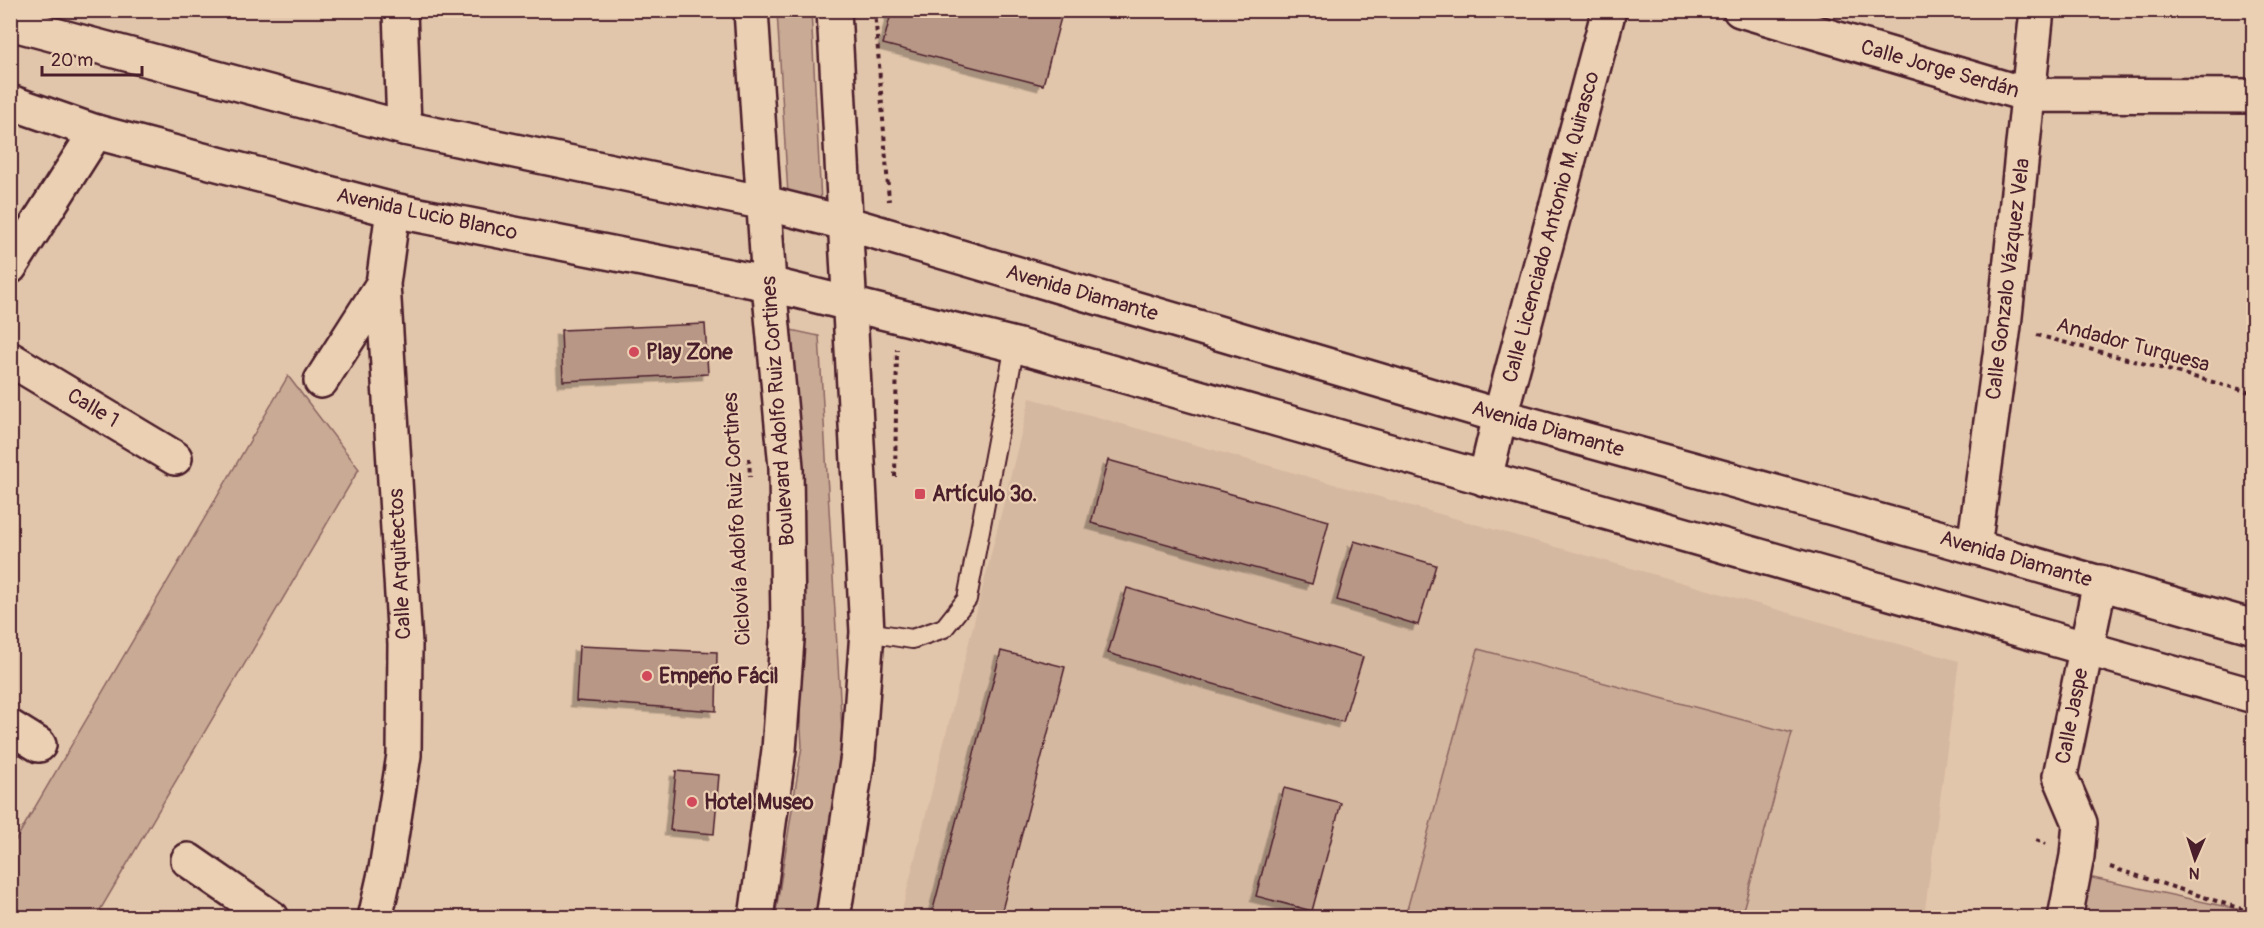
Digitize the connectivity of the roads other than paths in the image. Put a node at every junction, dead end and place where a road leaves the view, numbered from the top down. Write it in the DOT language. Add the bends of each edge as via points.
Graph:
graph roads {
  1 [pos="400,10"];
  2 [pos="751,10"];
  3 [pos="834,10"];
  4 [pos="1609,10"];
  5 [pos="1740,10"];
  6 [pos="2037,10"];
  7 [pos="17,20"];
  8 [pos="2028,95"];
  9 [pos="2253,96"];
  10 [pos="10,102"];
  11 [pos="404,128"];
  12 [pos="96,132"];
  13 [pos="765,203"];
  14 [pos="393,210"];
  15 [pos="845,223"];
  16 [pos="10,267"];
  17 [pos="383,284"];
  18 [pos="769,284"];
  19 [pos="849,304"];
  20 [pos="1015,345"];
  21 [pos="10,359"];
  22 [pos="321,381"];
  23 [pos="1500,416"];
  24 [pos="175,458"];
  25 [pos="1485,479"];
  26 [pos="1974,547"];
  27 [pos="2100,582"];
  28 [pos="2253,627"];
  29 [pos="867,632"];
  30 [pos="2085,647"];
  31 [pos="2253,696"];
  32 [pos="10,727"];
  33 [pos="39,745"];
  34 [pos="188,860"];
  35 [pos="272,918"];
  36 [pos="375,918"];
  37 [pos="756,918"];
  38 [pos="833,918"];
  39 [pos="2065,918"];
  1 -- 11 [label="main road"];
  2 -- 13 [label="main road, Boulevard Adolfo Ruiz Cortines"];
  3 -- 15 [label="main road"];
  4 -- 23 [label="main road, Calle Licenciado Antonio M. Quirasco"];
  5 -- 8 [label="main road, Calle Jorge Serdán"];
  6 -- 8 [label="main road, Calle Gonzalo Vázquez Vela"];
  7 -- 11 [label="main road"];
  8 -- 9 [label="main road, Calle Jorge Serdán"];
  8 -- 26 [label="main road, Calle Gonzalo Vázquez Vela" via="2004,326"];
  10 -- 12 [label="main road, Avenida Lucio Blanco"];
  11 -- 13 [label="main road"];
  12 -- 14 [label="main road, Avenida Lucio Blanco"];
  12 -- 16 [label="main road"];
  13 -- 15 [label="main road"];
  13 -- 18 [label="main road, Boulevard Adolfo Ruiz Cortines"];
  14 -- 17 [label="main road, Calle Arquitectos"];
  14 -- 18 [label="main road, Avenida Lucio Blanco"];
  15 -- 19 [label="main road"];
  15 -- 23 [label="main road, Avenida Diamante"];
  17 -- 22 [label="main road"];
  17 -- 36 [label="main road, Calle Arquitectos" via="405,644 404,744"];
  18 -- 19 [label="main road, Avenida Lucio Blanco"];
  18 -- 37 [label="main road, Boulevard Adolfo Ruiz Cortines" via="786,467 788,626 779,750"];
  19 -- 20 [label="main road"];
  19 -- 29 [label="main road"];
  20 -- 25 [label="main road"];
  20 -- 29 [label="lane" via="968,599 944,628 912,639"];
  21 -- 24 [label="main road, Calle 1"];
  23 -- 25 [label="main road, Calle Licenciado Antonio M. Quirasco"];
  23 -- 26 [label="main road, Avenida Diamante"];
  25 -- 30 [label="main road"];
  26 -- 27 [label="main road, Avenida Diamante"];
  27 -- 28 [label="main road, Avenida Diamante"];
  27 -- 30 [label="main road, Calle Jaspe"];
  29 -- 38 [label="main road" via="858,755"];
  30 -- 31 [label="main road"];
  30 -- 39 [label="main road, Calle Jaspe" via="2060,776 2080,823"];
  32 -- 33 [label="main road"];
  34 -- 35 [label="main road"];
}
